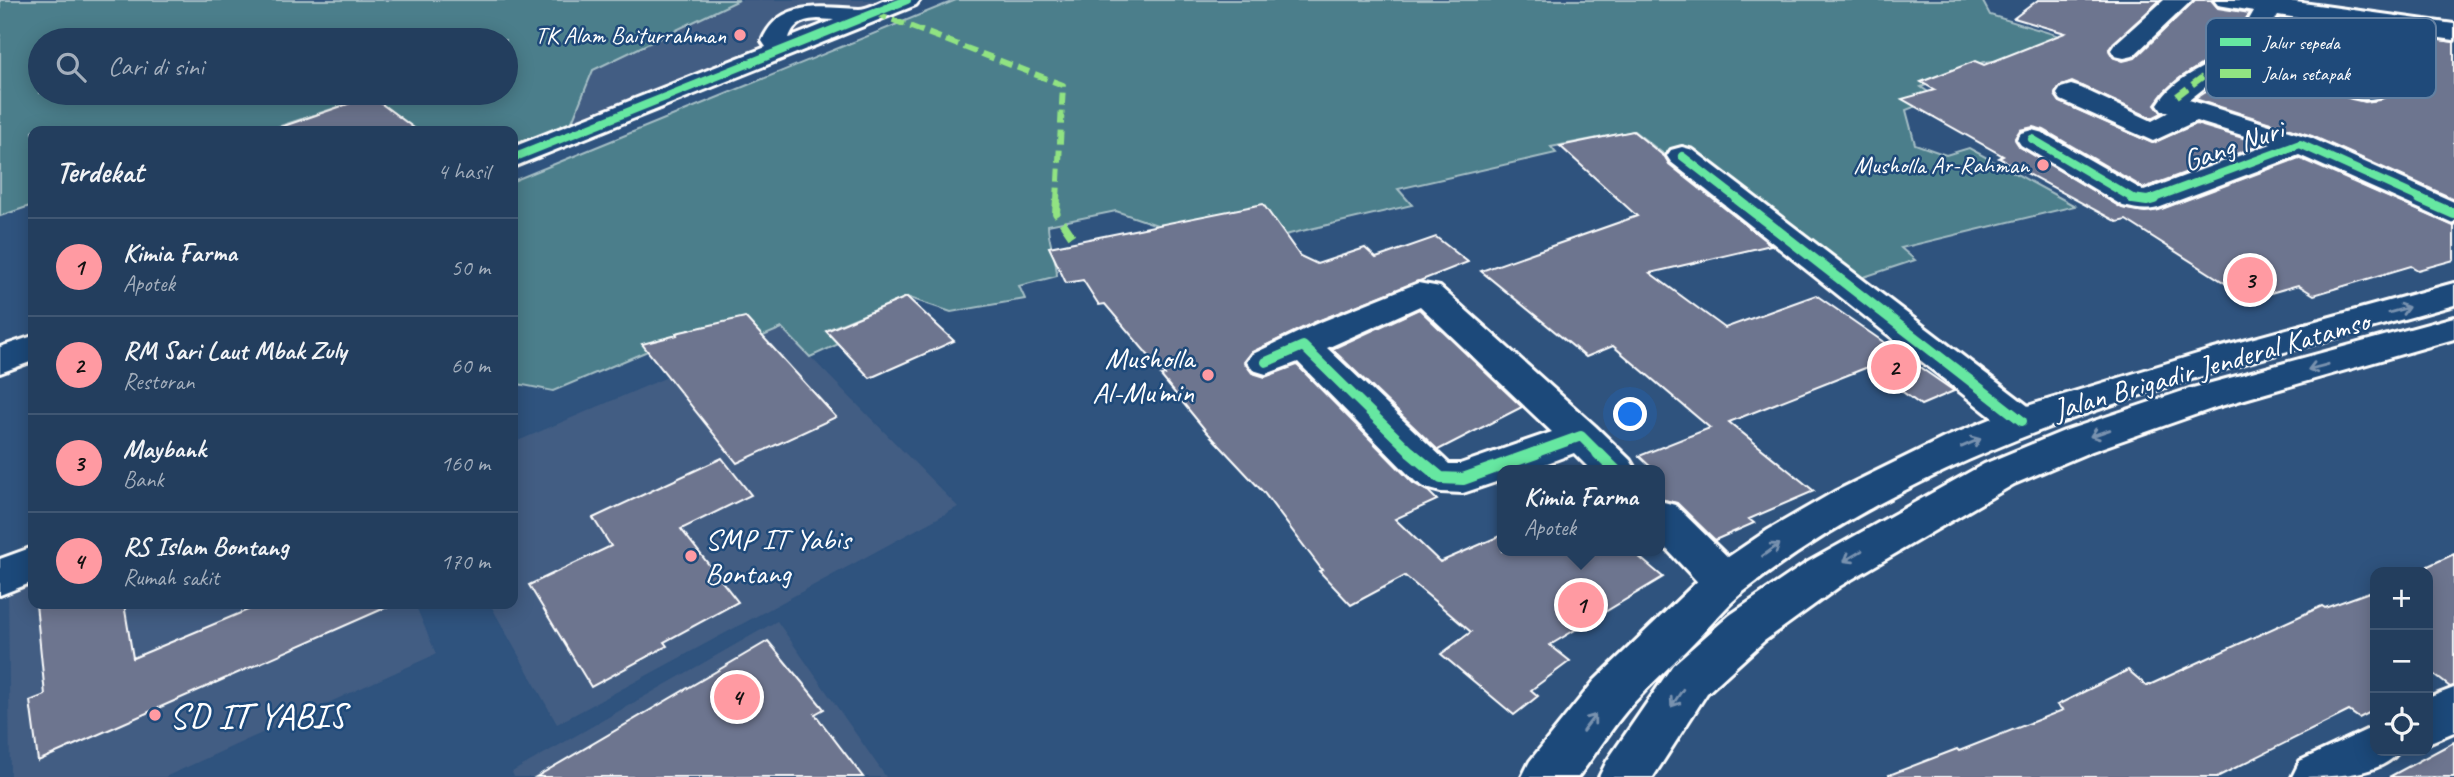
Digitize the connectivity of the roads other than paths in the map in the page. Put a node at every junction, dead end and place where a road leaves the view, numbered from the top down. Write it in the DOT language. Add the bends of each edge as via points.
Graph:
graph roads {
  1 [pos="907,0"];
  2 [pos="2179,0"];
  3 [pos="2227,0"];
  4 [pos="2270,7"];
  5 [pos="2333,16"];
  6 [pos="2263,18"];
  7 [pos="2348,18"];
  8 [pos="2436,30"];
  9 [pos="2454,32"];
  10 [pos="2124,50"];
  11 [pos="2206,74"];
  12 [pos="2071,94"];
  13 [pos="2181,103"];
  14 [pos="2032,139"];
  15 [pos="2300,144"];
  16 [pos="518,156"];
  17 [pos="1682,156"];
  18 [pos="2454,214"];
  19 [pos="2454,294"];
  20 [pos="2454,328"];
  21 [pos="1303,346"];
  22 [pos="28,349"];
  23 [pos="0,361"];
  24 [pos="1266,362"];
  25 [pos="2022,421"];
  26 [pos="1581,436"];
  27 [pos="1501,465"];
  28 [pos="1610,465"];
  29 [pos="1497,467"];
  30 [pos="1905,475"];
  31 [pos="1849,503"];
  32 [pos="1942,507"];
  33 [pos="1665,521"];
  34 [pos="1888,535"];
  35 [pos="28,565"];
  36 [pos="0,578"];
  37 [pos="1725,582"];
  38 [pos="2454,708"];
  39 [pos="2433,719"];
  40 [pos="2370,751"];
  41 [pos="1548,777"];
  42 [pos="1625,777"];
  43 [pos="2318,777"];
  1 -- 16 [label="street"];
  2 -- 10 [label="street"];
  3 -- 4 [label="street"];
  4 -- 5 [label="street"];
  4 -- 6 [label="street"];
  5 -- 7 [label="street"];
  8 -- 9 [label="street"];
  11 -- 13 [label="street"];
  12 -- 13 [label="street" via="2152,132"];
  13 -- 15 [label="street"];
  14 -- 15 [label="street, Gang Nuri" via="2134,199 2147,201"];
  15 -- 18 [label="street, Gang Nuri"];
  17 -- 25 [label="street"];
  25 -- 19 [label="street, Jalan Brigadir Jenderal Katamso, one-way" via="2220,359"];
  20 -- 32 [label="street, Jalan Brigadir Jenderal Katamso, one-way" via="2203,398 2078,441 1998,474"];
  21 -- 24 [label="street"];
  21 -- 26 [label="street" via="1329,331 1418,294 1428,294"];
  21 -- 29 [label="street" via="1441,478 1463,479"];
  22 -- 23 [label="street"];
  30 -- 25 [label="street, Jalan Brigadir Jenderal Katamso, one-way"];
  26 -- 27 [label="street"];
  26 -- 28 [label="street"];
  30 -- 31 [label="street, Jalan Brigadir Jenderal Katamso"];
  30 -- 32 [label="street"];
  31 -- 34 [label="street"];
  37 -- 31 [label="street, Jalan Brigadir Jenderal Katamso, one-way"];
  32 -- 34 [label="street, Jalan Brigadir Jenderal Katamso"];
  33 -- 37 [label="street"];
  34 -- 42 [label="street, Jalan Brigadir Jenderal Katamso, one-way" via="1747,628 1690,679"];
  35 -- 36 [label="street"];
  41 -- 37 [label="street, Jalan Brigadir Jenderal Katamso, one-way" via="1611,695"];
  38 -- 39 [label="street"];
  40 -- 43 [label="street"];
}
